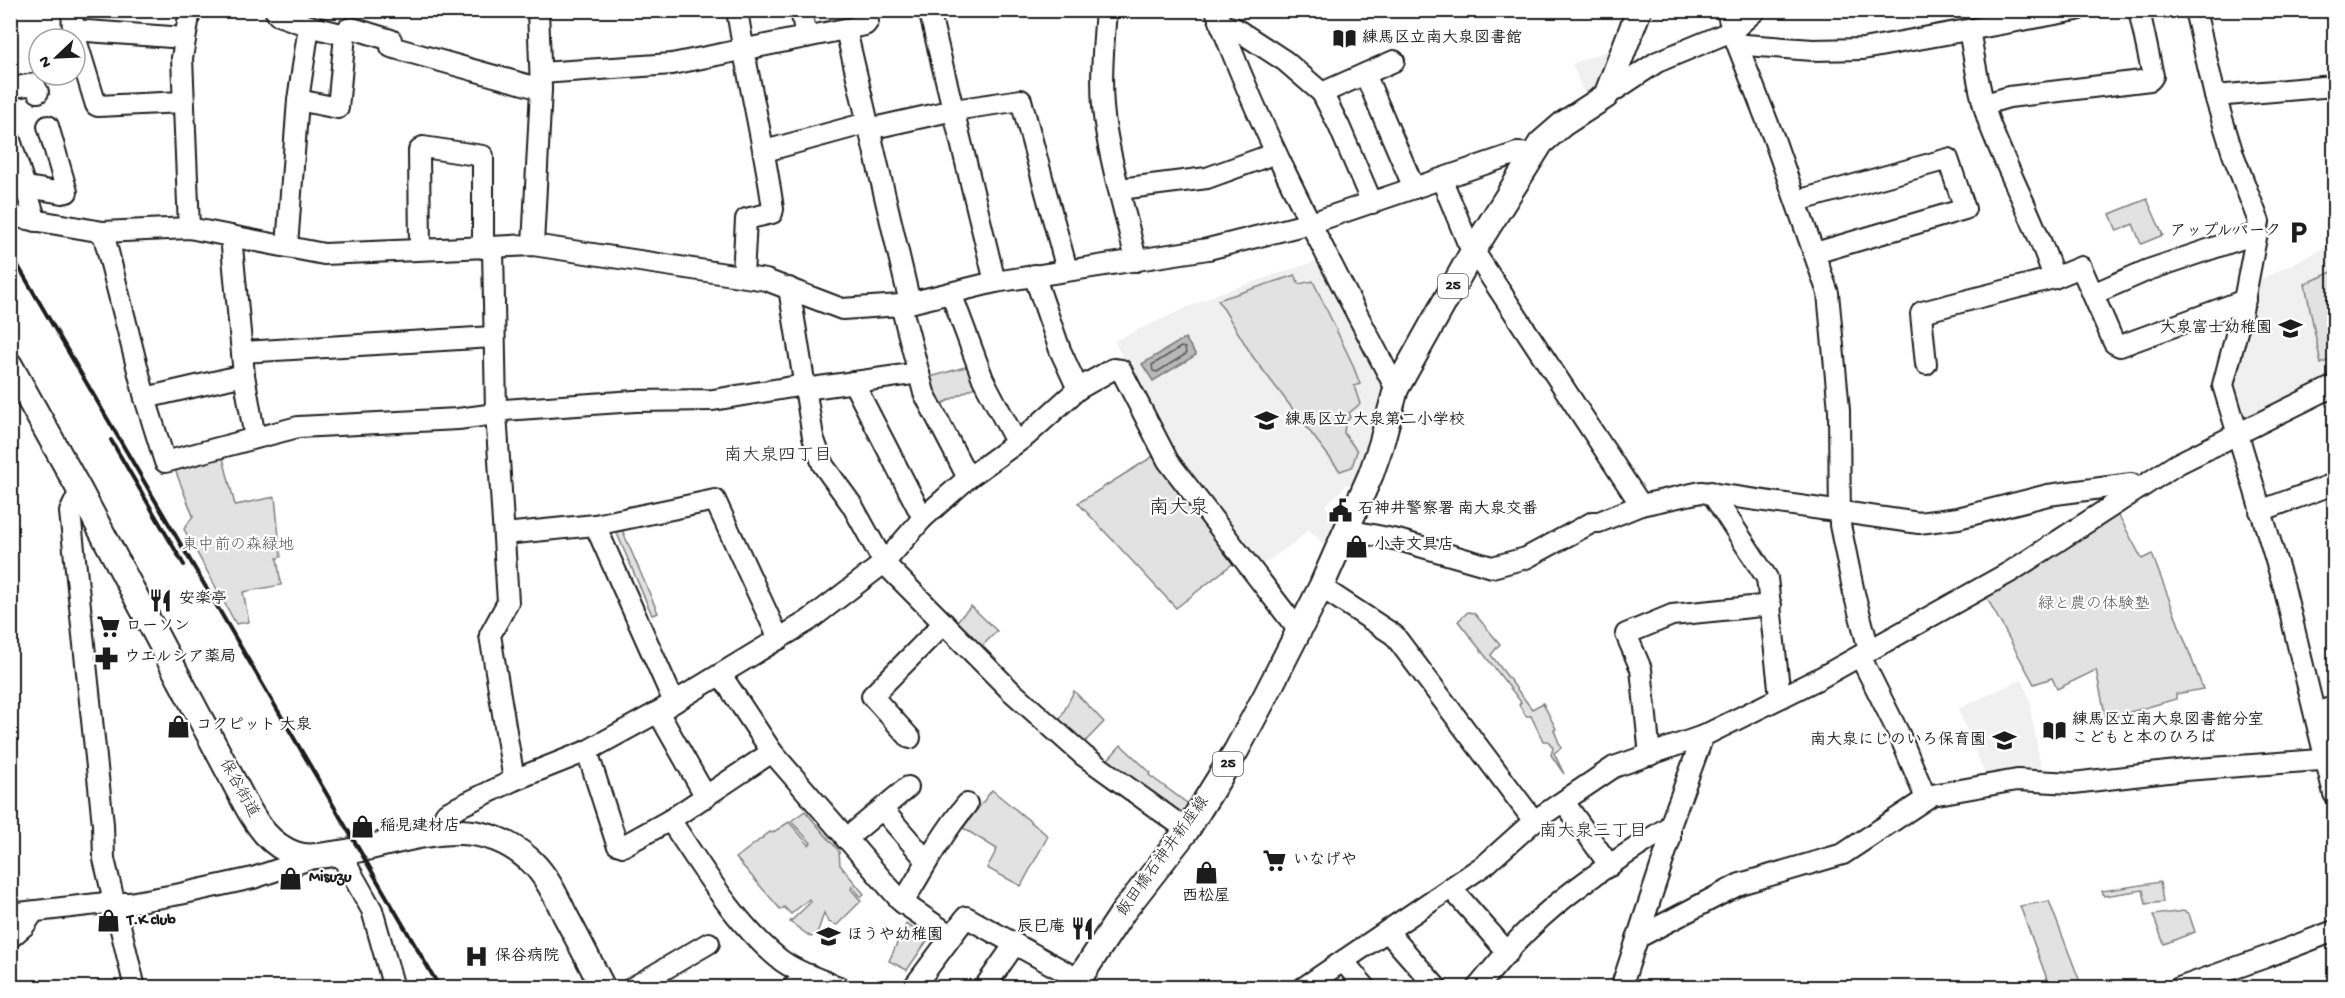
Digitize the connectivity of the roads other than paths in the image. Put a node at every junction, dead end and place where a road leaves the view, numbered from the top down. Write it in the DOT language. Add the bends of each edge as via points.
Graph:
graph roads {
  1 [pos="72,10"];
  2 [pos="190,10"];
  3 [pos="275,10"];
  4 [pos="538,10"];
  5 [pos="737,10"];
  6 [pos="801,10"];
  7 [pos="866,10"];
  8 [pos="929,10"];
  9 [pos="1106,10"];
  10 [pos="1204,10"];
  11 [pos="1639,10"];
  12 [pos="1727,10"];
  13 [pos="1756,10"];
  14 [pos="2077,10"];
  15 [pos="2139,10"];
  16 [pos="2196,10"];
  17 [pos="1218,16"];
  18 [pos="309,26"];
  19 [pos="73,27"];
  20 [pos="846,30"];
  21 [pos="1969,30"];
  22 [pos="87,31"];
  23 [pos="345,35"];
  24 [pos="185,38"];
  25 [pos="806,38"];
  26 [pos="1736,39"];
  27 [pos="743,50"];
  28 [pos="1394,61"];
  29 [pos="1365,74"];
  30 [pos="87,76"];
  31 [pos="541,81"];
  32 [pos="2334,86"];
  33 [pos="10,88"];
  34 [pos="38,92"];
  35 [pos="1322,93"];
  36 [pos="1606,96"];
  37 [pos="2215,96"];
  38 [pos="298,100"];
  39 [pos="183,102"];
  40 [pos="1984,104"];
  41 [pos="954,111"];
  42 [pos="48,126"];
  43 [pos="868,126"];
  44 [pos="10,140"];
  45 [pos="765,151"];
  46 [pos="1276,153"];
  47 [pos="1535,154"];
  48 [pos="1442,180"];
  49 [pos="17,185"];
  50 [pos="1414,188"];
  51 [pos="1120,189"];
  52 [pos="1797,201"];
  53 [pos="1372,203"];
  54 [pos="10,216"];
  55 [pos="36,221"];
  56 [pos="1311,223"];
  57 [pos="189,228"];
  58 [pos="103,232"];
  59 [pos="2259,233"];
  60 [pos="231,236"];
  61 [pos="533,245"];
  62 [pos="287,246"];
  63 [pos="488,248"];
  64 [pos="420,249"];
  65 [pos="1473,251"];
  66 [pos="1815,253"];
  67 [pos="1137,261"];
  68 [pos="1066,270"];
  69 [pos="1034,275"];
  70 [pos="743,276"];
  71 [pos="2054,278"];
  72 [pos="995,282"];
  73 [pos="789,288"];
  74 [pos="951,293"];
  75 [pos="2093,294"];
  76 [pos="2245,300"];
  77 [pos="906,304"];
  78 [pos="493,337"];
  79 [pos="242,352"];
  80 [pos="1926,364"];
  81 [pos="10,365"];
  82 [pos="919,373"];
  83 [pos="244,375"];
  84 [pos="853,382"];
  85 [pos="2334,386"];
  86 [pos="804,387"];
  87 [pos="1078,389"];
  88 [pos="1396,389"];
  89 [pos="145,398"];
  90 [pos="496,412"];
  91 [pos="2237,433"];
  92 [pos="255,438"];
  93 [pos="1016,442"];
  94 [pos="968,478"];
  95 [pos="2334,484"];
  96 [pos="2138,489"];
  97 [pos="80,491"];
  98 [pos="1711,492"];
  99 [pos="1641,506"];
  100 [pos="2260,511"];
  101 [pos="1841,513"];
  102 [pos="923,518"];
  103 [pos="1351,521"];
  104 [pos="595,525"];
  105 [pos="504,534"];
  106 [pos="884,563"];
  107 [pos="1321,586"];
  108 [pos="1771,605"];
  109 [pos="944,623"];
  110 [pos="1299,631"];
  111 [pos="779,639"];
  112 [pos="1864,653"];
  113 [pos="721,675"];
  114 [pos="1780,697"];
  115 [pos="666,707"];
  116 [pos="2334,707"];
  117 [pos="2315,713"];
  118 [pos="1703,736"];
  119 [pos="910,738"];
  120 [pos="587,751"];
  121 [pos="772,752"];
  122 [pos="1650,755"];
  123 [pos="2330,759"];
  124 [pos="514,780"];
  125 [pos="908,787"];
  126 [pos="2334,794"];
  127 [pos="706,797"];
  128 [pos="1926,798"];
  129 [pos="1564,802"];
  130 [pos="967,804"];
  131 [pos="883,810"];
  132 [pos="670,820"];
  133 [pos="1534,821"];
  134 [pos="1670,826"];
  135 [pos="1187,830"];
  136 [pos="436,832"];
  137 [pos="846,839"];
  138 [pos="340,853"];
  139 [pos="316,857"];
  140 [pos="927,861"];
  141 [pos="1610,866"];
  142 [pos="1452,888"];
  143 [pos="116,903"];
  144 [pos="903,903"];
  145 [pos="33,913"];
  146 [pos="10,914"];
  147 [pos="1387,931"];
  148 [pos="2334,931"];
  149 [pos="950,935"];
  150 [pos="10,938"];
  151 [pos="1637,938"];
  152 [pos="710,943"];
  153 [pos="1015,944"];
  154 [pos="1508,954"];
  155 [pos="1342,961"];
  156 [pos="810,975"];
  157 [pos="1079,985"];
  158 [pos="135,987"];
  159 [pos="394,987"];
  160 [pos="603,987"];
  161 [pos="632,987"];
  162 [pos="792,987"];
  163 [pos="841,987"];
  164 [pos="913,987"];
  165 [pos="984,987"];
  166 [pos="1304,987"];
  167 [pos="1366,987"];
  168 [pos="1437,987"];
  169 [pos="1477,987"];
  170 [pos="1621,987"];
  171 [pos="2178,987"];
  1 -- 19 [label="street"];
  2 -- 24 [label="street"];
  3 -- 18 [label="street" via="278,15"];
  4 -- 31 [label="street"];
  5 -- 27 [label="street"];
  6 -- 25 [label="street"];
  7 -- 20 [label="street" via="868,23"];
  8 -- 41 [label="street"];
  9 -- 51 [label="street" via="1103,106"];
  10 -- 17 [label="street"];
  11 -- 36 [label="main road"];
  12 -- 26 [label="street"];
  13 -- 26 [label="street"];
  14 -- 21 [label="street"];
  15 -- 40 [label="street" via="2153,76 2150,80 2009,96"];
  16 -- 37 [label="street"];
  17 -- 35 [label="street" via="1285,61"];
  17 -- 46 [label="street" via="1246,91"];
  18 -- 23 [label="street"];
  18 -- 38 [label="street"];
  20 -- 25 [label="street"];
  20 -- 43 [label="street"];
  21 -- 26 [label="street" via="1863,49 1745,45"];
  21 -- 40 [label="street"];
  22 -- 24 [label="street"];
  23 -- 31 [label="street" via="352,28 392,40 392,47"];
  23 -- 38 [label="street" via="338,108"];
  24 -- 39 [label="street"];
  25 -- 27 [label="street"];
  26 -- 36 [label="street" via="1657,62"];
  26 -- 52 [label="street"];
  27 -- 31 [label="street" via="672,64"];
  27 -- 45 [label="street"];
  28 -- 29 [label="street"];
  29 -- 35 [label="street"];
  29 -- 50 [label="street"];
  30 -- 39 [label="street" via="96,105"];
  31 -- 61 [label="street"];
  32 -- 37 [label="street"];
  33 -- 34 [label="street" via="34,84"];
  35 -- 53 [label="street"];
  36 -- 47 [label="main road, 飯田橋石神井新座線 / 25" via="1550,134"];
  37 -- 59 [label="street" via="2259,222"];
  38 -- 62 [label="street"];
  39 -- 57 [label="street"];
  40 -- 71 [label="street"];
  41 -- 43 [label="street"];
  41 -- 68 [label="street" via="1016,99 1023,102"];
  41 -- 72 [label="street"];
  42 -- 49 [label="street" via="67,192"];
  43 -- 45 [label="street"];
  43 -- 77 [label="street"];
  44 -- 49 [label="street"];
  45 -- 70 [label="street" via="773,209 768,215 746,219"];
  46 -- 51 [label="street" via="1207,178"];
  46 -- 56 [label="street"];
  47 -- 48 [label="street" via="1517,153"];
  47 -- 65 [label="main road, 飯田橋石神井新座線 / 25"];
  48 -- 50 [label="street"];
  48 -- 65 [label="street"];
  49 -- 55 [label="street"];
  50 -- 53 [label="street"];
  51 -- 67 [label="street"];
  52 -- 66 [label="street"];
  52 -- 66 [label="street" via="1948,159 1965,209"];
  53 -- 56 [label="street"];
  54 -- 55 [label="street"];
  55 -- 58 [label="street"];
  56 -- 67 [label="street" via="1208,249"];
  56 -- 88 [label="street"];
  57 -- 58 [label="street"];
  57 -- 60 [label="street"];
  58 -- 89 [label="street"];
  59 -- 75 [label="street" via="2148,270"];
  59 -- 76 [label="street"];
  60 -- 62 [label="street"];
  60 -- 79 [label="street"];
  61 -- 63 [label="street"];
  61 -- 70 [label="street"];
  62 -- 64 [label="street" via="324,254"];
  63 -- 64 [label="street"];
  63 -- 64 [label="street" via="483,156 423,147 418,151"];
  63 -- 78 [label="street"];
  65 -- 88 [label="main road, 飯田橋石神井新座線 / 25"];
  65 -- 99 [label="street"];
  66 -- 101 [label="street" via="1828,293 1836,372"];
  67 -- 68 [label="street"];
  68 -- 69 [label="street"];
  69 -- 72 [label="street"];
  69 -- 87 [label="street"];
  70 -- 73 [label="street"];
  71 -- 75 [label="street" via="2081,267"];
  71 -- 80 [label="street" via="1923,312"];
  72 -- 74 [label="street"];
  73 -- 77 [label="street" via="842,309"];
  73 -- 86 [label="street"];
  74 -- 77 [label="street"];
  74 -- 93 [label="street" via="983,379"];
  75 -- 76 [label="street" via="2114,343 2120,346"];
  76 -- 91 [label="street" via="2223,385"];
  77 -- 82 [label="street"];
  78 -- 79 [label="street"];
  78 -- 90 [label="street"];
  79 -- 83 [label="street"];
  81 -- 97 [label="main road, 保谷街道"];
  82 -- 84 [label="street"];
  82 -- 94 [label="street" via="924,393"];
  83 -- 89 [label="street"];
  83 -- 92 [label="street"];
  84 -- 86 [label="street"];
  84 -- 102 [label="street"];
  85 -- 91 [label="street"];
  86 -- 90 [label="street" via="713,400 635,401"];
  86 -- 106 [label="street" via="813,437 823,465 852,505"];
  87 -- 93 [label="street"];
  87 -- 110 [label="street" via="1113,369 1121,370 1168,461"];
  88 -- 103 [label="main road, 飯田橋石神井新座線 / 25" via="1381,446"];
  89 -- 92 [label="street" via="165,462"];
  90 -- 92 [label="street" via="458,419 298,427"];
  90 -- 105 [label="street"];
  91 -- 96 [label="street"];
  91 -- 100 [label="street"];
  93 -- 94 [label="street"];
  94 -- 102 [label="street"];
  95 -- 100 [label="street"];
  96 -- 101 [label="street" via="2131,484 2090,488 1919,523"];
  96 -- 112 [label="street" via="2001,577"];
  97 -- 139 [label="main road, 保谷街道" via="254,820 279,846"];
  97 -- 143 [label="street" via="70,512 104,859"];
  98 -- 99 [label="street"];
  98 -- 101 [label="street"];
  98 -- 108 [label="street" via="1767,578"];
  99 -- 103 [label="street" via="1593,522 1526,558 1492,567 1398,540"];
  100 -- 117 [label="street" via="2284,587"];
  101 -- 112 [label="street"];
  102 -- 106 [label="street"];
  103 -- 107 [label="main road, 飯田橋石神井新座線 / 25"];
  104 -- 105 [label="street"];
  104 -- 111 [label="street" via="715,500"];
  104 -- 115 [label="street"];
  105 -- 124 [label="street" via="508,602 490,635"];
  106 -- 109 [label="street"];
  106 -- 111 [label="street"];
  107 -- 110 [label="main road, 飯田橋石神井新座線 / 25"];
  107 -- 133 [label="street" via="1394,635"];
  108 -- 114 [label="street"];
  108 -- 122 [label="street" via="1668,616 1626,633 1641,673"];
  109 -- 119 [label="street" via="872,696"];
  109 -- 135 [label="street" via="1010,690 1084,756"];
  110 -- 135 [label="main road, 飯田橋石神井新座線 / 25" via="1236,751"];
  111 -- 113 [label="street"];
  112 -- 114 [label="street"];
  112 -- 128 [label="street"];
  113 -- 115 [label="street"];
  113 -- 121 [label="street"];
  114 -- 118 [label="street"];
  115 -- 120 [label="street"];
  115 -- 127 [label="street"];
  116 -- 117 [label="street"];
  117 -- 123 [label="street"];
  118 -- 122 [label="street"];
  118 -- 134 [label="street"];
  120 -- 124 [label="street"];
  120 -- 132 [label="street" via="617,844 623,846"];
  121 -- 127 [label="street"];
  121 -- 137 [label="street"];
  122 -- 129 [label="street" via="1614,767"];
  123 -- 126 [label="street"];
  123 -- 128 [label="street" via="2073,783 2017,780"];
  124 -- 136 [label="street" via="446,813"];
  125 -- 131 [label="street"];
  127 -- 132 [label="street"];
  128 -- 151 [label="street" via="1843,855 1740,884"];
  129 -- 133 [label="street"];
  129 -- 141 [label="street"];
  130 -- 140 [label="street"];
  131 -- 137 [label="street"];
  131 -- 140 [label="street"];
  132 -- 156 [label="street" via="749,930 780,959"];
  133 -- 142 [label="street"];
  134 -- 141 [label="street"];
  134 -- 151 [label="street" via="1670,839"];
  135 -- 157 [label="main road, 飯田橋石神井新座線 / 25" via="1123,912"];
  136 -- 138 [label="main road, 保谷街道"];
  136 -- 160 [label="main road, 保谷街道" via="486,836 531,862 549,885"];
  137 -- 144 [label="street"];
  138 -- 139 [label="main road, 保谷街道"];
  138 -- 159 [label="street" via="372,910"];
  139 -- 143 [label="street" via="225,885"];
  140 -- 144 [label="street"];
  141 -- 154 [label="street" via="1558,904"];
  142 -- 147 [label="street"];
  142 -- 154 [label="street"];
  143 -- 145 [label="street"];
  143 -- 158 [label="street"];
  144 -- 149 [label="street"];
  145 -- 146 [label="street"];
  145 -- 150 [label="street"];
  147 -- 155 [label="street"];
  147 -- 168 [label="street"];
  148 -- 171 [label="street"];
  149 -- 153 [label="street" via="966,916"];
  149 -- 164 [label="street"];
  151 -- 170 [label="street"];
  152 -- 161 [label="street"];
  153 -- 157 [label="street"];
  153 -- 165 [label="street"];
  154 -- 169 [label="street"];
  155 -- 166 [label="street"];
  155 -- 167 [label="street"];
  156 -- 162 [label="street"];
  156 -- 163 [label="street"];
}
